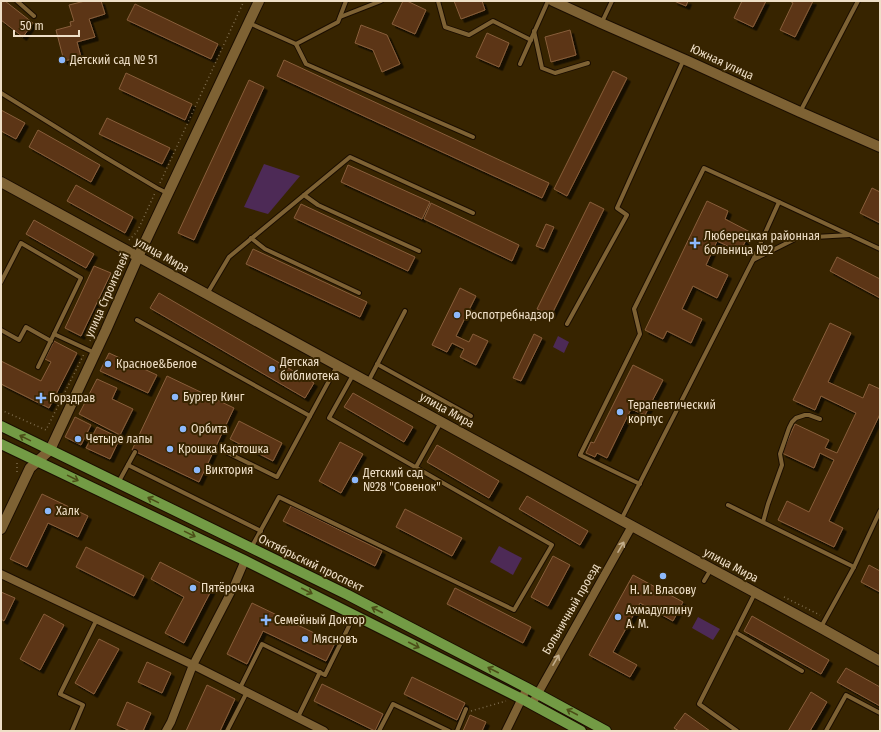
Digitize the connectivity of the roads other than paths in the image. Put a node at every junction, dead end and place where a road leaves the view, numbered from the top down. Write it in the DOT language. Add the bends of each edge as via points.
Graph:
graph roads {
  1 [pos="17,1"];
  2 [pos="259,1"];
  3 [pos="346,1"];
  4 [pos="381,1"];
  5 [pos="438,1"];
  6 [pos="548,1"];
  7 [pos="553,1"];
  8 [pos="612,1"];
  9 [pos="858,1"];
  10 [pos="34,16"];
  11 [pos="340,17"];
  12 [pos="249,23"];
  13 [pos="601,24"];
  14 [pos="534,31"];
  15 [pos="530,40"];
  16 [pos="296,44"];
  17 [pos="684,59"];
  18 [pos="588,63"];
  19 [pos="520,64"];
  20 [pos="1,93"];
  21 [pos="800,112"];
  22 [pos="473,137"];
  23 [pos="879,144"];
  24 [pos="1,182"];
  25 [pos="169,193"];
  26 [pos="304,195"];
  27 [pos="779,202"];
  28 [pos="473,212"];
  29 [pos="850,235"];
  30 [pos="251,238"];
  31 [pos="880,249"];
  32 [pos="419,252"];
  33 [pos="138,258"];
  34 [pos="753,260"];
  35 [pos="1,282"];
  36 [pos="359,293"];
  37 [pos="207,295"];
  38 [pos="404,311"];
  39 [pos="137,320"];
  40 [pos="568,324"];
  41 [pos="1,330"];
  42 [pos="54,334"];
  43 [pos="51,341"];
  44 [pos="95,353"];
  45 [pos="377,364"];
  46 [pos="337,366"];
  47 [pos="38,368"];
  48 [pos="353,374"];
  49 [pos="368,382"];
  50 [pos="310,416"];
  51 [pos="471,416"];
  52 [pos="820,419"];
  53 [pos="441,422"];
  54 [pos="1,426"];
  55 [pos="1,444"];
  56 [pos="50,450"];
  57 [pos="135,452"];
  58 [pos="226,452"];
  59 [pos="38,461"];
  60 [pos="128,466"];
  61 [pos="416,467"];
  62 [pos="118,483"];
  63 [pos="640,484"];
  64 [pos="728,505"];
  65 [pos="880,511"];
  66 [pos="621,520"];
  67 [pos="764,522"];
  68 [pos="632,526"];
  69 [pos="1,529"];
  70 [pos="261,531"];
  71 [pos="251,548"];
  72 [pos="244,560"];
  73 [pos="854,567"];
  74 [pos="711,569"];
  75 [pos="1,574"];
  76 [pos="704,581"];
  77 [pos="756,593"];
  78 [pos="354,615"];
  79 [pos="97,619"];
  80 [pos="821,628"];
  81 [pos="735,632"];
  82 [pos="880,661"];
  83 [pos="193,665"];
  84 [pos="802,671"];
  85 [pos="320,672"];
  86 [pos="527,688"];
  87 [pos="243,690"];
  88 [pos="537,694"];
  89 [pos="522,699"];
  90 [pos="532,704"];
  91 [pos="465,711"];
  92 [pos="880,713"];
  93 [pos="298,717"];
  94 [pos="72,731"];
  95 [pos="166,731"];
  96 [pos="227,731"];
  97 [pos="324,731"];
  98 [pos="379,731"];
  99 [pos="449,731"];
  100 [pos="457,731"];
  101 [pos="506,731"];
  102 [pos="581,731"];
  103 [pos="606,731"];
  104 [pos="736,731"];
  105 [pos="826,731"];
  1 -- 10 [label="lane"];
  2 -- 12 [label="street, улица Строителей"];
  3 -- 11 [label="lane"];
  4 -- 11 [label="lane"];
  5 -- 15 [label="lane" via="445,26 469,35 493,21"];
  6 -- 14 [label="lane"];
  7 -- 13 [label="street, Южная улица"];
  8 -- 13 [label="lane"];
  9 -- 21 [label="lane"];
  11 -- 16 [label="lane" via="338,22"];
  12 -- 16 [label="lane"];
  12 -- 25 [label="street, улица Строителей"];
  13 -- 17 [label="street, Южная улица"];
  14 -- 15 [label="lane"];
  14 -- 18 [label="lane" via="542,68 555,73"];
  15 -- 19 [label="lane"];
  16 -- 22 [label="lane" via="306,64"];
  17 -- 21 [label="street, Южная улица"];
  17 -- 40 [label="lane" via="617,208 627,215"];
  20 -- 25 [label="lane"];
  21 -- 23 [label="street, Южная улица"];
  24 -- 33 [label="street, улица Мира"];
  25 -- 33 [label="street, улица Строителей"];
  26 -- 28 [label="lane" via="350,156"];
  26 -- 30 [label="lane"];
  26 -- 32 [label="lane" via="318,205"];
  27 -- 29 [label="lane"];
  27 -- 34 [label="lane"];
  27 -- 63 [label="lane" via="704,168 634,310 640,334 580,455"];
  29 -- 31 [label="lane"];
  29 -- 34 [label="lane" via="797,238"];
  30 -- 36 [label="lane" via="265,249"];
  30 -- 37 [label="lane" via="229,257"];
  33 -- 37 [label="street, улица Мира"];
  33 -- 44 [label="street, улица Строителей"];
  34 -- 63 [label="lane"];
  35 -- 42 [label="lane" via="21,243 81,278"];
  37 -- 46 [label="street, улица Мира"];
  38 -- 45 [label="lane"];
  39 -- 50 [label="lane"];
  41 -- 43 [label="lane" via="19,340 26,327"];
  42 -- 43 [label="lane"];
  42 -- 44 [label="lane"];
  43 -- 47 [label="lane"];
  44 -- 56 [label="street, улица Строителей"];
  45 -- 49 [label="lane"];
  45 -- 51 [label="lane"];
  46 -- 48 [label="street, улица Мира"];
  46 -- 50 [label="lane"];
  48 -- 49 [label="street, улица Мира"];
  48 -- 61 [label="lane" via="329,418"];
  49 -- 53 [label="street, улица Мира"];
  50 -- 58 [label="lane" via="277,477"];
  52 -- 67 [label="lane" via="805,415 792,422 780,454 782,465"];
  53 -- 61 [label="lane"];
  53 -- 66 [label="street, улица Мира"];
  56 -- 54 [label="main road, Октябрьский проспект, one-way"];
  55 -- 59 [label="main road"];
  56 -- 59 [label="street, улица Строителей"];
  56 -- 62 [label="main road, Октябрьский проспект"];
  57 -- 60 [label="lane"];
  59 -- 69 [label="street, улица Строителей" via="30,468"];
  59 -- 72 [label="main road, one-way"];
  60 -- 62 [label="lane"];
  60 -- 70 [label="lane"];
  61 -- 70 [label="lane" via="552,545 514,610 279,497"];
  71 -- 62 [label="main road, Октябрьский проспект, one-way"];
  63 -- 66 [label="lane"];
  64 -- 67 [label="lane"];
  65 -- 73 [label="lane"];
  66 -- 68 [label="street, улица Мира"];
  67 -- 73 [label="lane"];
  68 -- 74 [label="street, улица Мира"];
  88 -- 68 [label="street, Больничный проезд, one-way"];
  70 -- 71 [label="lane"];
  86 -- 71 [label="main road, Октябрьский проспект, one-way"];
  72 -- 78 [label="main road, one-way"];
  72 -- 83 [label="street" via="234,586"];
  73 -- 80 [label="lane"];
  74 -- 76 [label="lane"];
  74 -- 77 [label="street, улица Мира"];
  75 -- 79 [label="street"];
  77 -- 80 [label="street, улица Мира"];
  77 -- 81 [label="lane"];
  78 -- 85 [label="lane" via="325,675"];
  78 -- 89 [label="main road, one-way"];
  79 -- 83 [label="street"];
  79 -- 94 [label="lane" via="60,694 83,705"];
  80 -- 82 [label="street, улица Мира"];
  81 -- 84 [label="lane"];
  81 -- 104 [label="lane" via="699,704"];
  83 -- 87 [label="street"];
  83 -- 95 [label="street"];
  85 -- 87 [label="lane" via="262,644"];
  85 -- 93 [label="lane"];
  86 -- 88 [label="main road, Октябрьский проспект"];
  86 -- 89 [label="street"];
  87 -- 93 [label="street"];
  87 -- 96 [label="lane"];
  88 -- 90 [label="street, Больничный проезд"];
  103 -- 88 [label="main road, Октябрьский проспект, one-way"];
  89 -- 90 [label="main road"];
  89 -- 101 [label="street"];
  90 -- 102 [label="main road"];
  91 -- 100 [label="lane"];
  92 -- 105 [label="lane" via="846,695"];
  93 -- 97 [label="street"];
  98 -- 99 [label="lane" via="393,704"];
}
